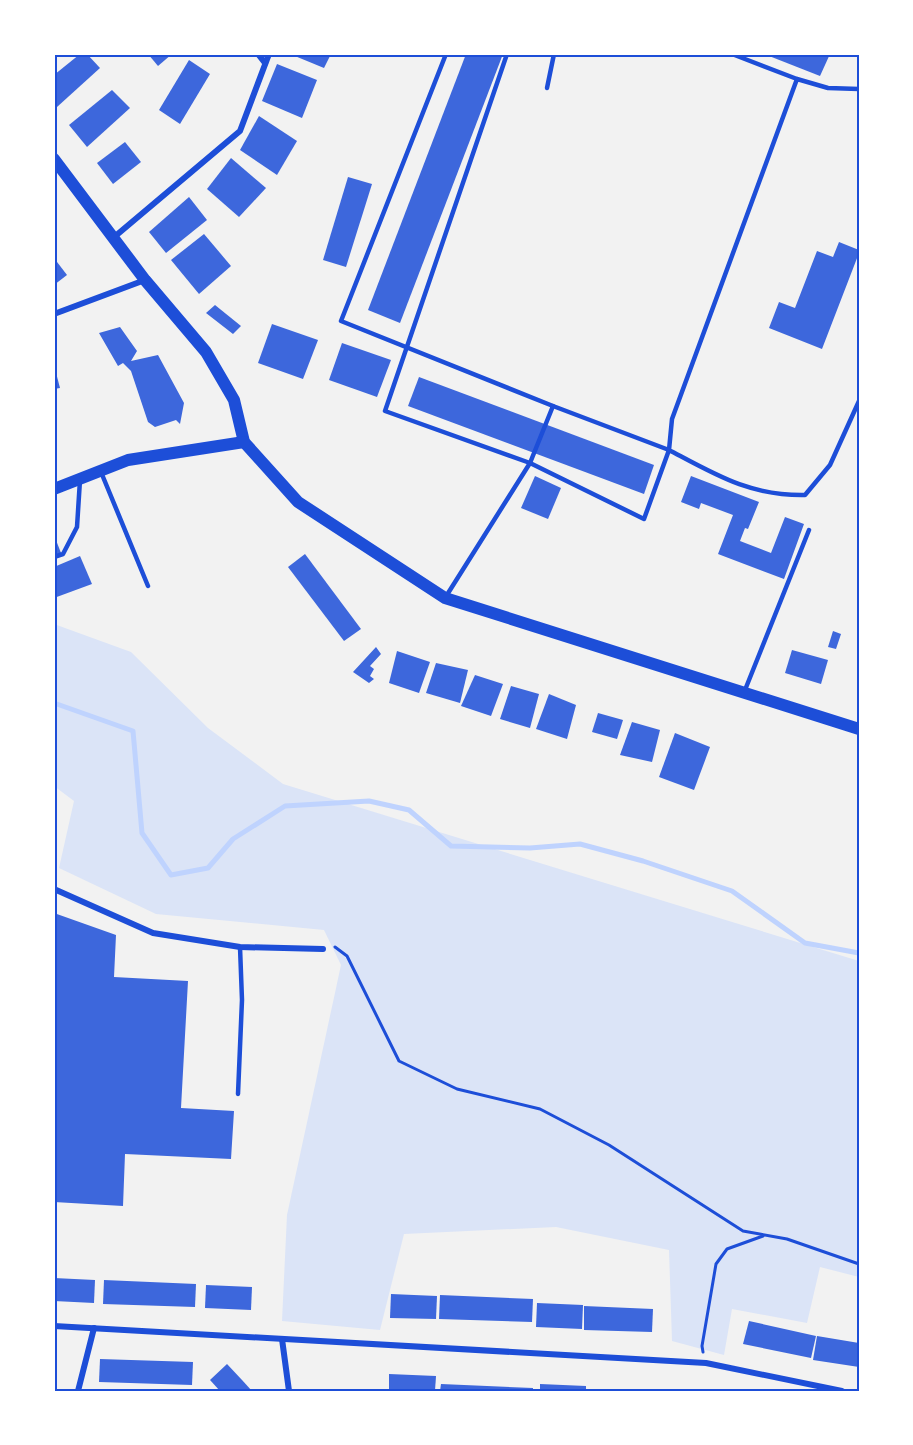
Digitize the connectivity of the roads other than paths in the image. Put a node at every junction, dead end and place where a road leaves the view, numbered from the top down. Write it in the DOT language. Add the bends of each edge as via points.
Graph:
graph roads {
  1 [pos="258,54"];
  2 [pos="268,54"];
  3 [pos="446,54"];
  4 [pos="507,54"];
  5 [pos="554,54"];
  6 [pos="732,54"];
  7 [pos="265,63"];
  8 [pos="797,79"];
  9 [pos="547,88"];
  10 [pos="859,89"];
  11 [pos="54,159"];
  12 [pos="113,238"];
  13 [pos="145,280"];
  14 [pos="54,314"];
  15 [pos="407,346"];
  16 [pos="859,401"];
  17 [pos="553,406"];
  18 [pos="244,442"];
  19 [pos="669,450"];
  20 [pos="530,463"];
  21 [pos="101,471"];
  22 [pos="80,480"];
  23 [pos="54,489"];
  24 [pos="809,530"];
  25 [pos="54,557"];
  26 [pos="148,586"];
  27 [pos="445,598"];
  28 [pos="744,693"];
  29 [pos="859,729"];
  30 [pos="54,889"];
  31 [pos="240,947"];
  32 [pos="323,949"];
  33 [pos="238,1094"];
  34 [pos="54,1326"];
  35 [pos="94,1328"];
  36 [pos="282,1339"];
  37 [pos="78,1391"];
  38 [pos="290,1391"];
  39 [pos="842,1391"];
  1 -- 7 [label="street"];
  2 -- 7 [label="street"];
  3 -- 15 [label="lane" via="341,321"];
  4 -- 15 [label="lane"];
  5 -- 9 [label="lane"];
  6 -- 8 [label="lane"];
  7 -- 12 [label="street" via="240,131"];
  8 -- 10 [label="lane" via="828,88"];
  8 -- 19 [label="lane" via="672,419"];
  11 -- 12 [label="main road"];
  12 -- 13 [label="main road"];
  13 -- 14 [label="street"];
  13 -- 18 [label="main road" via="206,352 234,399"];
  15 -- 17 [label="lane"];
  15 -- 20 [label="lane" via="385,411"];
  16 -- 19 [label="lane" via="830,465 805,495 775,495 731,482"];
  17 -- 19 [label="lane"];
  17 -- 20 [label="lane"];
  18 -- 21 [label="main road" via="128,460"];
  18 -- 27 [label="main road" via="297,502"];
  19 -- 20 [label="lane" via="644,519"];
  20 -- 27 [label="lane"];
  21 -- 22 [label="main road"];
  21 -- 26 [label="lane"];
  22 -- 23 [label="main road"];
  22 -- 25 [label="lane" via="75,535 63,554"];
  24 -- 28 [label="lane"];
  27 -- 28 [label="main road"];
  28 -- 29 [label="main road"];
  30 -- 31 [label="street" via="153,933"];
  31 -- 32 [label="street"];
  31 -- 33 [label="lane"];
  34 -- 35 [label="street"];
  35 -- 36 [label="street"];
  35 -- 37 [label="street"];
  36 -- 38 [label="street"];
  36 -- 39 [label="street" via="706,1364"];
}
